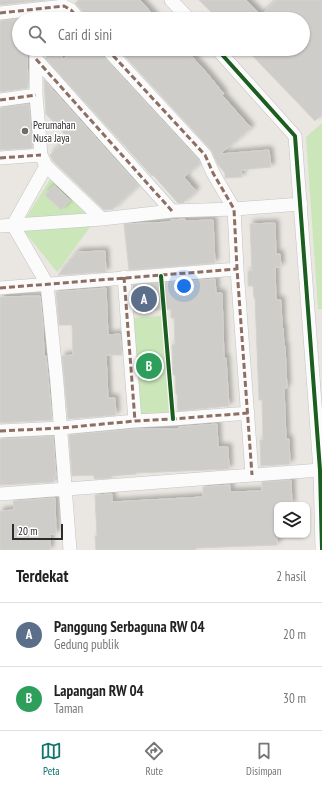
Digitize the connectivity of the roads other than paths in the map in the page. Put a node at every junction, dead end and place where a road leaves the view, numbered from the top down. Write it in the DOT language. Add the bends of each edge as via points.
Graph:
graph roads {
  1 [pos="171,0"];
  2 [pos="35,10"];
  3 [pos="73,12"];
  4 [pos="182,12"];
  5 [pos="0,13"];
  6 [pos="36,56"];
  7 [pos="38,56"];
  8 [pos="114,56"];
  9 [pos="222,56"];
  10 [pos="36,95"];
  11 [pos="0,100"];
  12 [pos="0,158"];
  13 [pos="44,161"];
  14 [pos="301,204"];
  15 [pos="234,209"];
  16 [pos="172,211"];
  17 [pos="102,219"];
  18 [pos="6,226"];
  19 [pos="237,269"];
  20 [pos="124,277"];
  21 [pos="47,284"];
  22 [pos="0,288"];
  23 [pos="248,413"];
  24 [pos="135,421"];
  25 [pos="60,428"];
  26 [pos="0,431"];
  27 [pos="320,470"];
  28 [pos="252,475"];
  29 [pos="66,489"];
  30 [pos="0,494"];
  31 [pos="322,549"];
  32 [pos="70,550"];
  1 -- 4 [label="street"];
  2 -- 3 [label="street" via="64,6"];
  2 -- 5 [label="street"];
  6 -- 10 [label="street"];
  7 -- 16 [label="street"];
  8 -- 15 [label="street" via="206,155 213,173"];
  9 -- 14 [label="street" via="295,136"];
  10 -- 11 [label="street"];
  10 -- 13 [label="street"];
  12 -- 13 [label="street"];
  13 -- 17 [label="street"];
  13 -- 18 [label="street"];
  14 -- 15 [label="street"];
  14 -- 27 [label="street"];
  15 -- 16 [label="street"];
  15 -- 19 [label="street"];
  16 -- 17 [label="street"];
  17 -- 18 [label="street"];
  18 -- 21 [label="street"];
  19 -- 20 [label="street"];
  19 -- 23 [label="street"];
  20 -- 21 [label="street"];
  20 -- 24 [label="street"];
  21 -- 22 [label="street"];
  21 -- 25 [label="street"];
  23 -- 24 [label="street"];
  23 -- 28 [label="street"];
  24 -- 25 [label="street"];
  25 -- 26 [label="street"];
  25 -- 29 [label="street"];
  27 -- 28 [label="street"];
  27 -- 31 [label="street"];
  28 -- 29 [label="street"];
  29 -- 30 [label="street"];
  29 -- 32 [label="street"];
}
